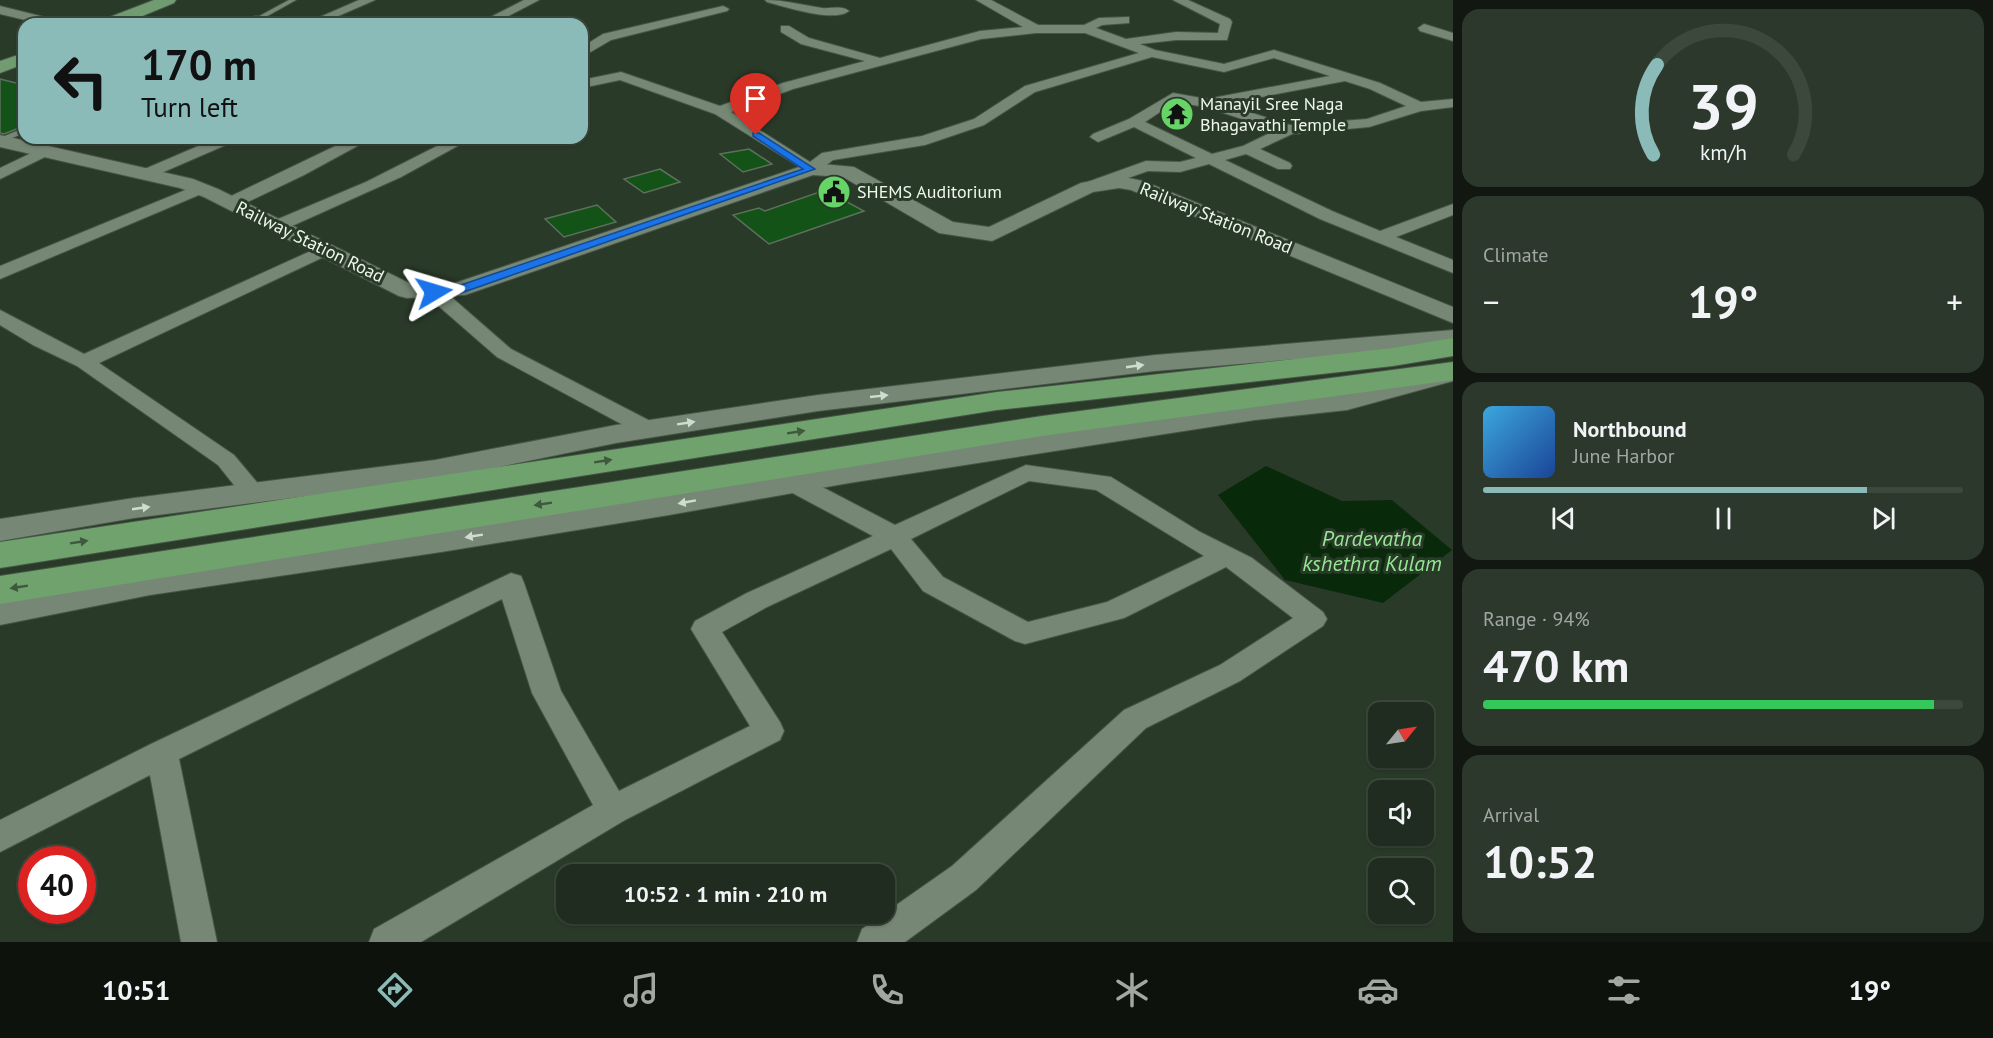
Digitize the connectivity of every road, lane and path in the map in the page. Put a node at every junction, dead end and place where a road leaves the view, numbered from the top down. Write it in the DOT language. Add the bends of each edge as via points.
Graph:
graph roads {
  1 [pos="168,0"];
  2 [pos="293,0"];
  3 [pos="369,0"];
  4 [pos="533,0"];
  5 [pos="771,0"];
  6 [pos="981,0"];
  7 [pos="1179,0"];
  8 [pos="723,9"];
  9 [pos="0,10"];
  10 [pos="843,11"];
  11 [pos="29,18"];
  12 [pos="123,18"];
  13 [pos="259,18"];
  14 [pos="325,18"];
  15 [pos="496,18"];
  16 [pos="1125,20"];
  17 [pos="18,24"];
  18 [pos="11,26"];
  19 [pos="1424,28"];
  20 [pos="785,29"];
  21 [pos="1036,29"];
  22 [pos="1086,29"];
  23 [pos="1453,37"];
  24 [pos="1128,43"];
  25 [pos="588,49"];
  26 [pos="1152,53"];
  27 [pos="18,60"];
  28 [pos="882,62"];
  29 [pos="1,67"];
  30 [pos="1342,77"];
  31 [pos="588,83"];
  32 [pos="1208,103"];
  33 [pos="1453,103"];
  34 [pos="1419,107"];
  35 [pos="720,111"];
  36 [pos="1134,122"];
  37 [pos="1289,130"];
  38 [pos="18,133"];
  39 [pos="1098,137"];
  40 [pos="0,141"];
  41 [pos="216,144"];
  42 [pos="352,144"];
  43 [pos="453,144"];
  44 [pos="1248,149"];
  45 [pos="45,153"];
  46 [pos="1211,160"];
  47 [pos="1284,166"];
  48 [pos="811,169"];
  49 [pos="0,174"];
  50 [pos="146,174"];
  51 [pos="1089,187"];
  52 [pos="200,189"];
  53 [pos="231,203"];
  54 [pos="1453,209"];
  55 [pos="277,226"];
  56 [pos="1380,237"];
  57 [pos="324,250"];
  58 [pos="1453,267"];
  59 [pos="0,273"];
  60 [pos="434,292"];
  61 [pos="0,316"];
  62 [pos="1453,316"];
  63 [pos="1453,338"];
  64 [pos="1453,347"];
  65 [pos="84,362"];
  66 [pos="1453,372"];
  67 [pos="648,429"];
  68 [pos="794,483"];
  69 [pos="254,493"];
  70 [pos="0,530"];
  71 [pos="895,536"];
  72 [pos="0,555"];
  73 [pos="1226,556"];
  74 [pos="0,590"];
  75 [pos="0,612"];
  76 [pos="162,753"];
  77 [pos="613,810"];
  78 [pos="0,837"];
  79 [pos="199,942"];
  80 [pos="387,942"];
  81 [pos="875,942"];
  1 -- 12 [label="main road"];
  2 -- 13 [label="lane"];
  3 -- 14 [label="street"];
  4 -- 15 [label="street"];
  5 -- 10 [label="street" via="824,12"];
  6 -- 21 [label="street"];
  7 -- 24 [label="street" via="1226,22 1223,37 1176,36"];
  8 -- 25 [label="street" via="607,37"];
  9 -- 11 [label="street"];
  16 -- 22 [label="street" via="1098,22"];
  17 -- 18 [label="street"];
  19 -- 23 [label="street"];
  20 -- 28 [label="street" via="805,40"];
  21 -- 22 [label="street"];
  21 -- 28 [label="street" via="980,35"];
  22 -- 24 [label="street"];
  24 -- 26 [label="street"];
  26 -- 30 [label="street" via="1224,68 1274,54"];
  26 -- 48 [label="street" via="1030,88 979,122 925,140 828,156"];
  27 -- 29 [label="main road"];
  28 -- 35 [label="street" via="789,86"];
  30 -- 32 [label="street"];
  30 -- 34 [label="street" via="1375,86"];
  31 -- 35 [label="street" via="621,76"];
  32 -- 36 [label="street" via="1173,97"];
  32 -- 37 [label="street"];
  33 -- 34 [label="street"];
  34 -- 37 [label="street" via="1369,123"];
  35 -- 48 [label="street"];
  36 -- 39 [label="street"];
  36 -- 46 [label="street"];
  37 -- 44 [label="street"];
  38 -- 40 [label="lane"];
  40 -- 45 [label="street, Railway Station Road"];
  41 -- 50 [label="street"];
  42 -- 53 [label="street"];
  43 -- 55 [label="street" via="335,203"];
  44 -- 46 [label="street"];
  44 -- 47 [label="street"];
  45 -- 49 [label="street"];
  45 -- 50 [label="street, Railway Station Road"];
  46 -- 51 [label="street" via="1180,167 1146,166"];
  46 -- 56 [label="street"];
  48 -- 51 [label="street, Railway Station Road" via="847,171 947,228 992,234"];
  48 -- 60 [label="street, Railway Station Road" via="457,290"];
  50 -- 52 [label="street, Railway Station Road"];
  51 -- 62 [label="street, Railway Station Road" via="1119,182 1136,185"];
  52 -- 53 [label="street, Railway Station Road"];
  52 -- 59 [label="street"];
  53 -- 55 [label="street, Railway Station Road"];
  54 -- 56 [label="street"];
  55 -- 57 [label="street, Railway Station Road"];
  56 -- 58 [label="street"];
  57 -- 60 [label="street, Railway Station Road" via="407,291"];
  57 -- 65 [label="street"];
  60 -- 67 [label="street" via="504,353"];
  61 -- 65 [label="street"];
  67 -- 63 [label="street, one-way" via="818,403 1155,363"];
  72 -- 64 [label="highway, one-way" via="997,401"];
  65 -- 69 [label="street" via="226,460"];
  66 -- 68 [label="street" via="1347,402 1244,414"];
  66 -- 74 [label="highway, one-way" via="1042,426"];
  67 -- 69 [label="street" via="435,470"];
  68 -- 71 [label="street"];
  68 -- 75 [label="street, one-way" via="441,541 150,583"];
  70 -- 69 [label="street, one-way"];
  71 -- 73 [label="street" via="1026,473 1102,483"];
  71 -- 73 [label="street" via="933,584 1024,633 1114,611"];
  71 -- 77 [label="street" via="757,600 705,629 769,731"];
  73 -- 81 [label="street" via="1244,565 1313,619 1230,673 1135,718 964,878"];
  76 -- 77 [label="street" via="511,583 548,693"];
  76 -- 78 [label="street"];
  76 -- 79 [label="street"];
  77 -- 80 [label="street"];
}
